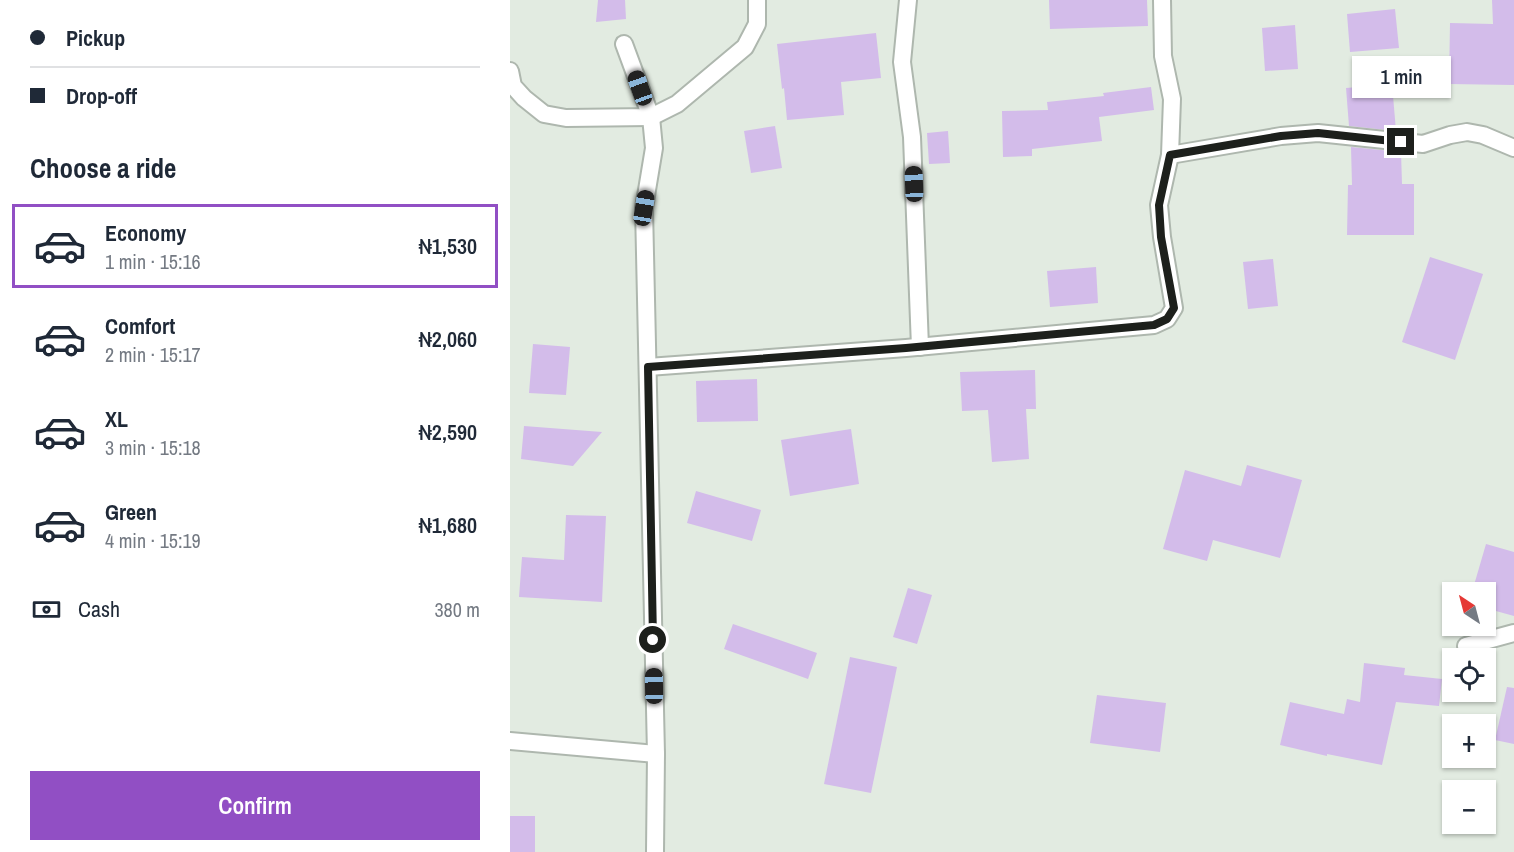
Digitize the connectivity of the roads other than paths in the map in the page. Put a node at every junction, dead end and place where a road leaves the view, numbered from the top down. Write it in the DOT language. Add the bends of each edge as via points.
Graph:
graph roads {
  1 [pos="757,0"];
  2 [pos="908,0"];
  3 [pos="1162,0"];
  4 [pos="624,44"];
  5 [pos="510,71"];
  6 [pos="651,117"];
  7 [pos="1514,148"];
  8 [pos="1170,155"];
  9 [pos="920,347"];
  10 [pos="648,367"];
  11 [pos="1514,633"];
  12 [pos="1466,646"];
  13 [pos="510,741"];
  14 [pos="656,754"];
  15 [pos="655,852"];
  1 -- 6 [label="street" via="757,24 745,47 677,104"];
  2 -- 9 [label="street" via="902,62 912,137"];
  3 -- 8 [label="street" via="1163,56 1172,99"];
  4 -- 6 [label="street"];
  5 -- 6 [label="street" via="513,86 543,114"];
  6 -- 10 [label="street" via="654,148 644,208"];
  7 -- 8 [label="street" via="1467,132 1423,144 1318,133"];
  8 -- 9 [label="street" via="1159,205 1174,308 1167,319 1154,325"];
  9 -- 10 [label="street"];
  10 -- 14 [label="street"];
  11 -- 12 [label="street"];
  13 -- 14 [label="street"];
  14 -- 15 [label="street"];
}
